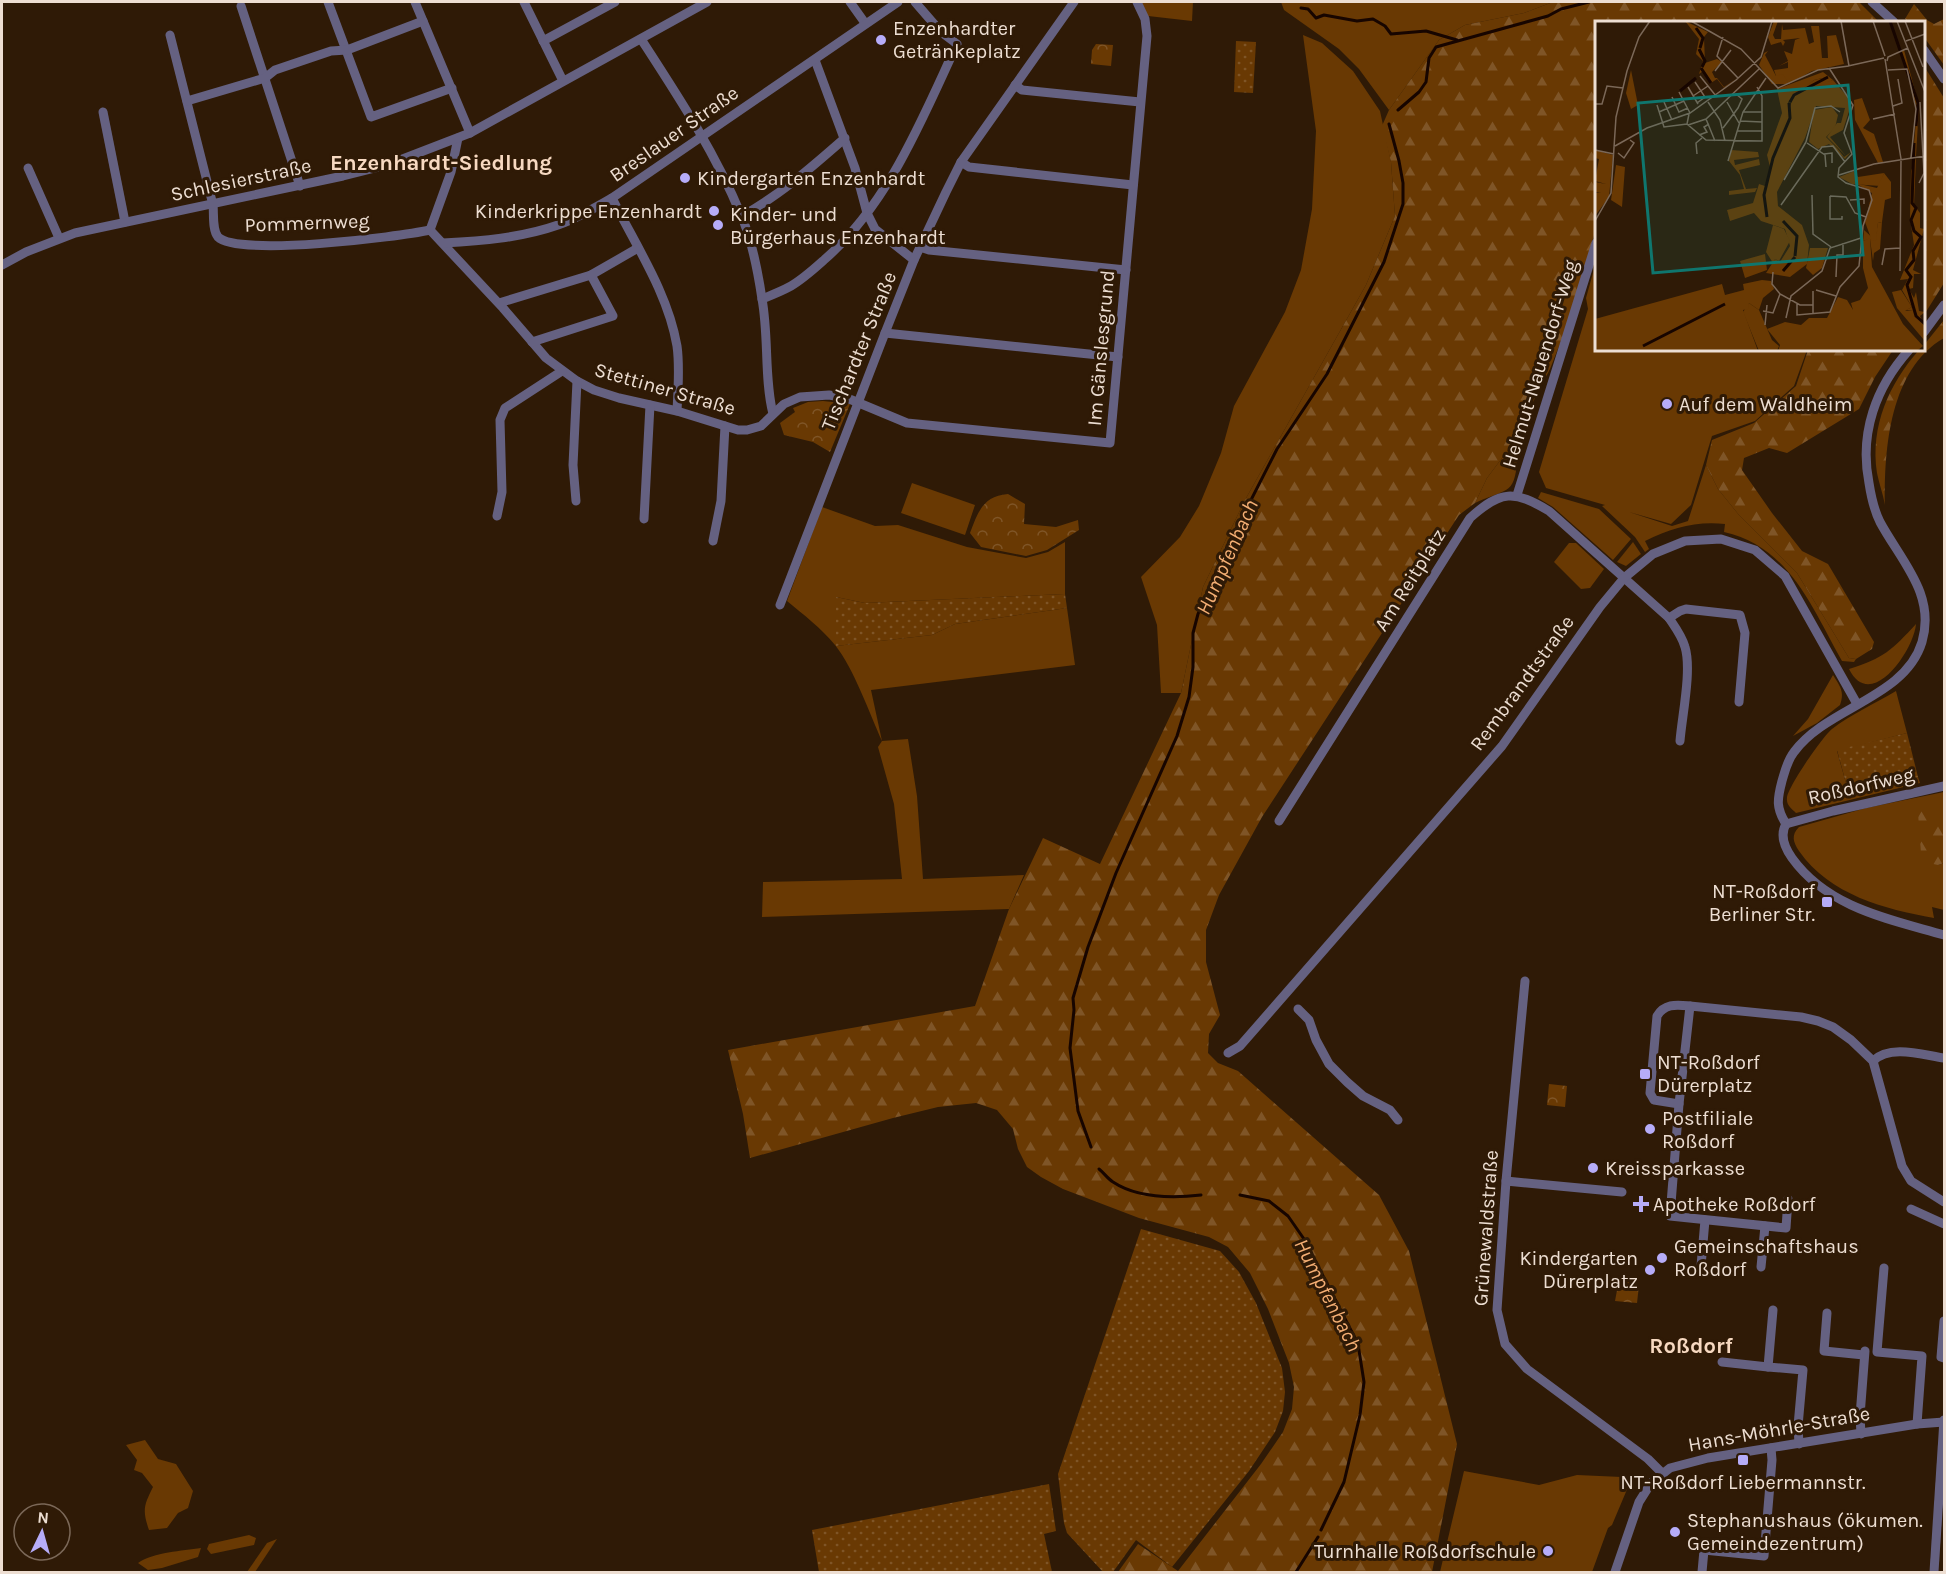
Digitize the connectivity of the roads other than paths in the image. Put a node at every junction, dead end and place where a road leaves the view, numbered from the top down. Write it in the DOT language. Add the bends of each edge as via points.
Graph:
graph roads {
  1 [pos="328,2"];
  2 [pos="415,2"];
  3 [pos="524,2"];
  4 [pos="615,2"];
  5 [pos="707,2"];
  6 [pos="850,2"];
  7 [pos="898,2"];
  8 [pos="915,2"];
  9 [pos="1074,2"];
  10 [pos="1137,2"];
  11 [pos="1872,2"];
  12 [pos="241,6"];
  13 [pos="423,21"];
  14 [pos="1893,21"];
  15 [pos="865,23"];
  16 [pos="170,35"];
  17 [pos="641,39"];
  18 [pos="543,41"];
  19 [pos="347,50"];
  20 [pos="1925,54"];
  21 [pos="815,60"];
  22 [pos="265,78"];
  23 [pos="1944,79"];
  24 [pos="562,81"];
  25 [pos="1015,85"];
  26 [pos="452,88"];
  27 [pos="187,101"];
  28 [pos="1140,102"];
  29 [pos="103,112"];
  30 [pos="470,133"];
  31 [pos="703,135"];
  32 [pos="458,138"];
  33 [pos="845,138"];
  34 [pos="961,162"];
  35 [pos="28,168"];
  36 [pos="1133,185"];
  37 [pos="300,186"];
  38 [pos="612,198"];
  39 [pos="213,205"];
  40 [pos="867,213"];
  41 [pos="742,216"];
  42 [pos="125,222"];
  43 [pos="430,230"];
  44 [pos="59,238"];
  45 [pos="443,243"];
  46 [pos="920,246"];
  47 [pos="1595,246"];
  48 [pos="638,248"];
  49 [pos="914,260"];
  50 [pos="2,265"];
  51 [pos="1126,270"];
  52 [pos="591,275"];
  53 [pos="762,299"];
  54 [pos="499,303"];
  55 [pos="1944,305"];
  56 [pos="1925,329"];
  57 [pos="885,333"];
  58 [pos="532,342"];
  59 [pos="1908,351"];
  60 [pos="1118,357"];
  61 [pos="562,371"];
  62 [pos="577,381"];
  63 [pos="858,403"];
  64 [pos="650,405"];
  65 [pos="676,411"];
  66 [pos="773,414"];
  67 [pos="725,426"];
  68 [pos="1517,495"];
  69 [pos="576,501"];
  70 [pos="497,516"];
  71 [pos="644,519"];
  72 [pos="713,541"];
  73 [pos="1624,578"];
  74 [pos="780,605"];
  75 [pos="1669,618"];
  76 [pos="1739,702"];
  77 [pos="1857,704"];
  78 [pos="1680,741"];
  79 [pos="1944,786"];
  80 [pos="1279,821"];
  81 [pos="1786,824"];
  82 [pos="1944,935"];
  83 [pos="1525,981"];
  84 [pos="1690,1006"];
  85 [pos="1298,1009"];
  86 [pos="1228,1053"];
  87 [pos="1944,1058"];
  88 [pos="1874,1061"];
  89 [pos="1679,1104"];
  90 [pos="1398,1120"];
  91 [pos="1506,1181"];
  92 [pos="1622,1192"];
  93 [pos="1788,1199"];
  94 [pos="1944,1202"];
  95 [pos="1911,1209"];
  96 [pos="1705,1220"];
  97 [pos="1944,1224"];
  98 [pos="1765,1226"];
  99 [pos="1701,1266"];
  100 [pos="1761,1267"];
  101 [pos="1884,1268"];
  102 [pos="1773,1310"];
  103 [pos="1827,1313"];
  104 [pos="1944,1321"];
  105 [pos="1944,1358"];
  106 [pos="1722,1362"];
  107 [pos="1768,1366"];
  108 [pos="1944,1421"];
  109 [pos="1917,1424"];
  110 [pos="1862,1434"];
  111 [pos="1799,1444"];
  112 [pos="1771,1448"];
  113 [pos="1663,1474"];
  114 [pos="1615,1572"];
  115 [pos="1702,1572"];
  116 [pos="1934,1572"];
  1 -- 19 [label="street"];
  2 -- 13 [label="street"];
  3 -- 18 [label="street"];
  4 -- 18 [label="street"];
  5 -- 17 [label="street, Schlesierstraße"];
  6 -- 15 [label="street"];
  7 -- 15 [label="street, Breslauer Straße"];
  8 -- 40 [label="street" via="957,44 919,128"];
  9 -- 25 [label="street, Tischardter Straße"];
  10 -- 28 [label="street, Im Gänslesgrund" via="1147,36"];
  11 -- 14 [label="street"];
  12 -- 22 [label="street"];
  13 -- 19 [label="street"];
  13 -- 26 [label="street"];
  15 -- 21 [label="street, Breslauer Straße"];
  16 -- 27 [label="street"];
  17 -- 24 [label="street, Schlesierstraße"];
  17 -- 31 [label="street"];
  18 -- 24 [label="street"];
  19 -- 22 [label="street" via="331,51 275,70"];
  19 -- 26 [label="street" via="370,117"];
  20 -- 23 [label="street"];
  21 -- 31 [label="street, Breslauer Straße"];
  21 -- 33 [label="street"];
  22 -- 27 [label="street"];
  22 -- 37 [label="street"];
  24 -- 30 [label="street, Schlesierstraße"];
  25 -- 28 [label="street" via="1022,90"];
  25 -- 34 [label="street, Tischardter Straße"];
  26 -- 30 [label="street"];
  27 -- 39 [label="street"];
  28 -- 36 [label="street, Im Gänslesgrund"];
  29 -- 42 [label="street"];
  30 -- 32 [label="street, Schlesierstraße"];
  31 -- 38 [label="street, Breslauer Straße"];
  31 -- 41 [label="street"];
  32 -- 37 [label="street, Schlesierstraße" via="387,165"];
  32 -- 43 [label="street" via="451,172"];
  33 -- 40 [label="street"];
  33 -- 41 [label="street" via="796,181"];
  34 -- 36 [label="street" via="969,167"];
  34 -- 46 [label="street, Tischardter Straße"];
  35 -- 44 [label="street"];
  36 -- 51 [label="street, Im Gänslesgrund"];
  37 -- 39 [label="street, Schlesierstraße"];
  38 -- 45 [label="street, Breslauer Straße" via="558,225 499,238"];
  38 -- 48 [label="street"];
  39 -- 42 [label="street, Schlesierstraße"];
  39 -- 43 [label="street, Pommernweg" via="215,234 240,244 327,244"];
  40 -- 49 [label="street" via="875,230"];
  40 -- 53 [label="street" via="846,241 810,273"];
  41 -- 53 [label="street"];
  42 -- 44 [label="street, Schlesierstraße"];
  43 -- 45 [label="street, Stettiner Straße"];
  44 -- 50 [label="street, Schlesierstraße"];
  45 -- 54 [label="street, Stettiner Straße"];
  46 -- 49 [label="street, Tischardter Straße"];
  46 -- 51 [label="street"];
  47 -- 68 [label="street, Helmut-Nauendorf-Weg"];
  48 -- 52 [label="street"];
  48 -- 65 [label="street" via="672,323 678,364"];
  49 -- 57 [label="street, Tischardter Straße"];
  51 -- 60 [label="street, Im Gänslesgrund"];
  52 -- 54 [label="street"];
  52 -- 58 [label="street" via="613,316"];
  53 -- 66 [label="street"];
  54 -- 58 [label="street, Stettiner Straße"];
  55 -- 56 [label="street"];
  57 -- 60 [label="street"];
  57 -- 63 [label="street, Tischardter Straße"];
  58 -- 61 [label="street, Stettiner Straße"];
  59 -- 77 [label="street" via="1885,382 1874,405 1866,469 1879,520 1923,598 1924,633 1910,665"];
  60 -- 63 [label="street, Im Gänslesgrund" via="1110,443 907,423"];
  61 -- 62 [label="street, Stettiner Straße"];
  61 -- 70 [label="street" via="502,412 502,492"];
  62 -- 64 [label="street, Stettiner Straße" via="594,390"];
  62 -- 69 [label="street" via="573,465"];
  63 -- 66 [label="street, Stettiner Straße" via="848,398 815,395 784,404"];
  63 -- 74 [label="street, Tischardter Straße"];
  64 -- 65 [label="street, Stettiner Straße"];
  64 -- 71 [label="street"];
  65 -- 67 [label="street, Stettiner Straße"];
  66 -- 67 [label="street, Stettiner Straße" via="754,429"];
  67 -- 72 [label="street" via="721,501"];
  68 -- 73 [label="street" via="1549,511"];
  68 -- 80 [label="street, Am Reitplatz" via="1499,497 1470,518"];
  73 -- 75 [label="street"];
  73 -- 77 [label="street, Rembrandtstraße" via="1653,554 1685,541 1721,539 1755,550 1785,576"];
  73 -- 86 [label="street, Rembrandtstraße" via="1582,630 1502,746 1240,1046"];
  75 -- 76 [label="street" via="1686,609 1740,615 1745,633"];
  75 -- 78 [label="street" via="1685,648 1687,670"];
  77 -- 81 [label="street" via="1812,735 1787,763 1778,802"];
  79 -- 81 [label="street, Roßdorfweg"];
  81 -- 82 [label="street" via="1783,836 1790,855 1808,878 1830,896 1879,916"];
  83 -- 91 [label="street, Grünewaldstraße"];
  84 -- 88 [label="street" via="1818,1021 1833,1027"];
  84 -- 89 [label="street"];
  84 -- 89 [label="street" via="1670,1005 1662,1010 1655,1036 1650,1096 1654,1101"];
  85 -- 90 [label="street" via="1309,1020 1329,1064 1363,1096 1390,1110"];
  87 -- 88 [label="street" via="1888,1052"];
  88 -- 94 [label="street" via="1902,1166 1911,1181"];
  89 -- 96 [label="street" via="1670,1216"];
  91 -- 92 [label="street"];
  91 -- 113 [label="street, Grünewaldstraße" via="1497,1310 1505,1344 1527,1369"];
  93 -- 98 [label="street" via="1786,1228"];
  95 -- 97 [label="street"];
  96 -- 98 [label="street"];
  96 -- 99 [label="street"];
  98 -- 100 [label="street"];
  101 -- 109 [label="street" via="1877,1352 1922,1356"];
  102 -- 107 [label="street"];
  103 -- 110 [label="street" via="1824,1351 1864,1353"];
  104 -- 105 [label="street"];
  106 -- 107 [label="street"];
  107 -- 111 [label="street" via="1803,1370"];
  108 -- 109 [label="street, Hans-Möhrle-Straße"];
  108 -- 116 [label="street"];
  109 -- 110 [label="street, Hans-Möhrle-Straße"];
  110 -- 111 [label="street, Hans-Möhrle-Straße"];
  111 -- 112 [label="street, Hans-Möhrle-Straße"];
  112 -- 113 [label="street, Hans-Möhrle-Straße" via="1694,1460"];
  112 -- 115 [label="street" via="1764,1556 1704,1550"];
  113 -- 114 [label="street, Hans-Möhrle-Straße" via="1651,1483 1639,1502"];
}
